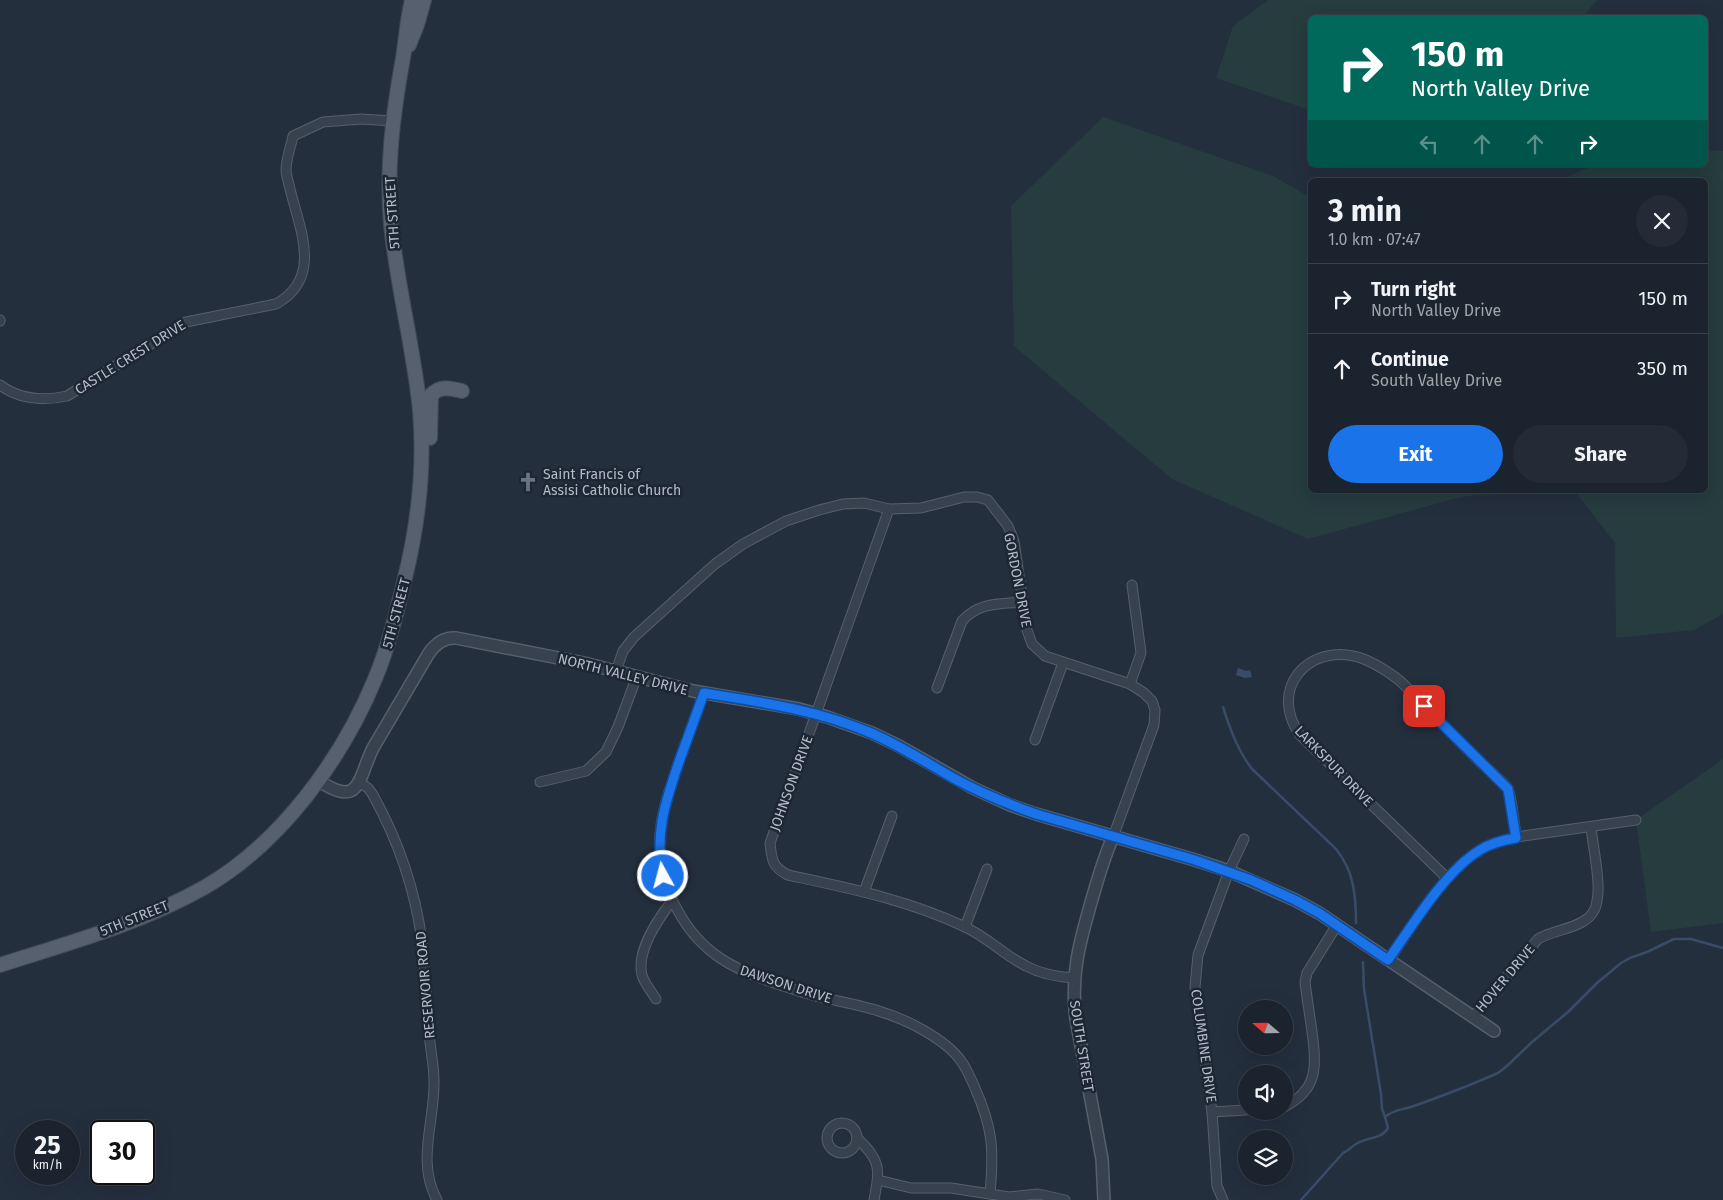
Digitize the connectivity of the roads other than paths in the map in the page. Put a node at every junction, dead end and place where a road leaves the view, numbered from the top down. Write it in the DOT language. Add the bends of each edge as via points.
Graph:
graph roads {
  1 [pos="421,1"];
  2 [pos="393,121"];
  3 [pos="0,385"];
  4 [pos="462,391"];
  5 [pos="421,470"];
  6 [pos="889,509"];
  7 [pos="1132,585"];
  8 [pos="1023,602"];
  9 [pos="1063,663"];
  10 [pos="616,670"];
  11 [pos="637,676"];
  12 [pos="1130,684"];
  13 [pos="937,688"];
  14 [pos="704,693"];
  15 [pos="816,714"];
  16 [pos="1035,740"];
  17 [pos="318,780"];
  18 [pos="540,782"];
  19 [pos="360,783"];
  20 [pos="892,816"];
  21 [pos="1636,820"];
  22 [pos="1591,827"];
  23 [pos="1113,837"];
  24 [pos="1516,838"];
  25 [pos="1244,839"];
  26 [pos="987,869"];
  27 [pos="1229,871"];
  28 [pos="1447,878"];
  29 [pos="864,892"];
  30 [pos="672,901"];
  31 [pos="1337,925"];
  32 [pos="965,927"];
  33 [pos="1388,960"];
  34 [pos="0,965"];
  35 [pos="1074,978"];
  36 [pos="656,999"];
  37 [pos="1472,1017"];
  38 [pos="1494,1031"];
  39 [pos="1293,1102"];
  40 [pos="1238,1110"];
  41 [pos="1212,1112"];
  42 [pos="857,1138"];
  43 [pos="878,1180"];
  44 [pos="990,1194"];
  45 [pos="437,1200"];
  46 [pos="874,1200"];
  47 [pos="1065,1200"];
  48 [pos="1104,1200"];
  49 [pos="1223,1200"];
  1 -- 2 [label="main road, 5TH STREET" via="417,25 403,57"];
  2 -- 3 [label="street, CASTLE CREST DRIVE" via="323,122 293,136 286,170 306,259 297,286 285,299 276,304 186,322 67,396 38,400"];
  2 -- 5 [label="main road, 5TH STREET" via="388,174 391,223 417,387"];
  4 -- 5 [label="main road" via="437,389 431,395 430,437"];
  5 -- 17 [label="main road, 5TH STREET" via="410,559 385,652 360,711"];
  6 -- 8 [label="street, GORDON DRIVE" via="921,508 964,497 988,500 1008,526 1014,541"];
  6 -- 10 [label="street, GORDON DRIVE" via="864,503 843,504 786,522 743,544 715,564 634,637 623,651"];
  6 -- 15 [label="street, JOHNSON DRIVE"];
  7 -- 12 [label="street" via="1140,653"];
  8 -- 9 [label="street, GORDON DRIVE" via="1032,644 1044,656"];
  8 -- 13 [label="street" via="982,606 970,613 962,621"];
  9 -- 12 [label="street, GORDON DRIVE"];
  9 -- 16 [label="street"];
  10 -- 11 [label="street, NORTH VALLEY DRIVE"];
  10 -- 19 [label="street, NORTH VALLEY DRIVE" via="456,638 440,641 425,659 373,748"];
  11 -- 14 [label="street, NORTH VALLEY DRIVE"];
  11 -- 18 [label="street" via="606,752 586,771"];
  12 -- 23 [label="street, GORDON DRIVE" via="1152,701 1154,725"];
  14 -- 15 [label="street, NORTH VALLEY DRIVE"];
  14 -- 30 [label="street, DAWSON DRIVE" via="668,794 661,825 662,870"];
  15 -- 23 [label="street, NORTH VALLEY DRIVE" via="872,733 1001,801"];
  15 -- 29 [label="street, JOHNSON DRIVE" via="770,844 771,859 777,870 788,875"];
  17 -- 19 [label="street" via="342,792 354,789"];
  17 -- 34 [label="main road, 5TH STREET" via="264,841 205,886 149,914"];
  19 -- 45 [label="street, RESERVOIR ROAD" via="373,795 397,846 420,925 434,1081 427,1169"];
  20 -- 29 [label="street"];
  21 -- 22 [label="street"];
  22 -- 24 [label="street"];
  22 -- 37 [label="street, HOVER DRIVE" via="1598,888 1592,915 1581,924 1538,938"];
  23 -- 27 [label="street, NORTH VALLEY DRIVE"];
  23 -- 35 [label="street, SOUTH STREET" via="1080,940"];
  24 -- 28 [label="street" via="1480,849"];
  24 -- 28 [label="street, LARKSPUR DRIVE" via="1508,789 1396,678 1356,657 1328,655 1310,663 1302,669 1289,690 1288,711 1294,726"];
  25 -- 27 [label="street, COLUMBINE DRIVE"];
  26 -- 32 [label="street"];
  27 -- 31 [label="street, NORTH VALLEY DRIVE" via="1295,900"];
  27 -- 41 [label="street, COLUMBINE DRIVE" via="1198,956 1195,987"];
  28 -- 33 [label="street"];
  29 -- 32 [label="street, JOHNSON DRIVE"];
  30 -- 36 [label="street" via="649,936 642,960 642,976"];
  30 -- 44 [label="street, DAWSON DRIVE" via="682,920 709,951 733,966 810,994 886,1013 919,1028 952,1050 969,1074 990,1126 993,1157"];
  31 -- 33 [label="street, NORTH VALLEY DRIVE"];
  31 -- 39 [label="street" via="1307,973 1305,982 1316,1058 1314,1076 1306,1090"];
  32 -- 35 [label="street, JOHNSON DRIVE" via="1026,966 1045,974"];
  33 -- 37 [label="street, NORTH VALLEY DRIVE"];
  35 -- 48 [label="street, SOUTH STREET" via="1076,1019 1102,1159"];
  37 -- 38 [label="street, NORTH VALLEY DRIVE"];
  40 -- 41 [label="street"];
  41 -- 49 [label="street, COLUMBINE DRIVE" via="1217,1186"];
  42 -- 43 [label="street" via="874,1156"];
  43 -- 44 [label="street" via="911,1188 951,1188"];
  43 -- 46 [label="street"];
  44 -- 47 [label="street" via="1009,1197 1038,1194"];
}
